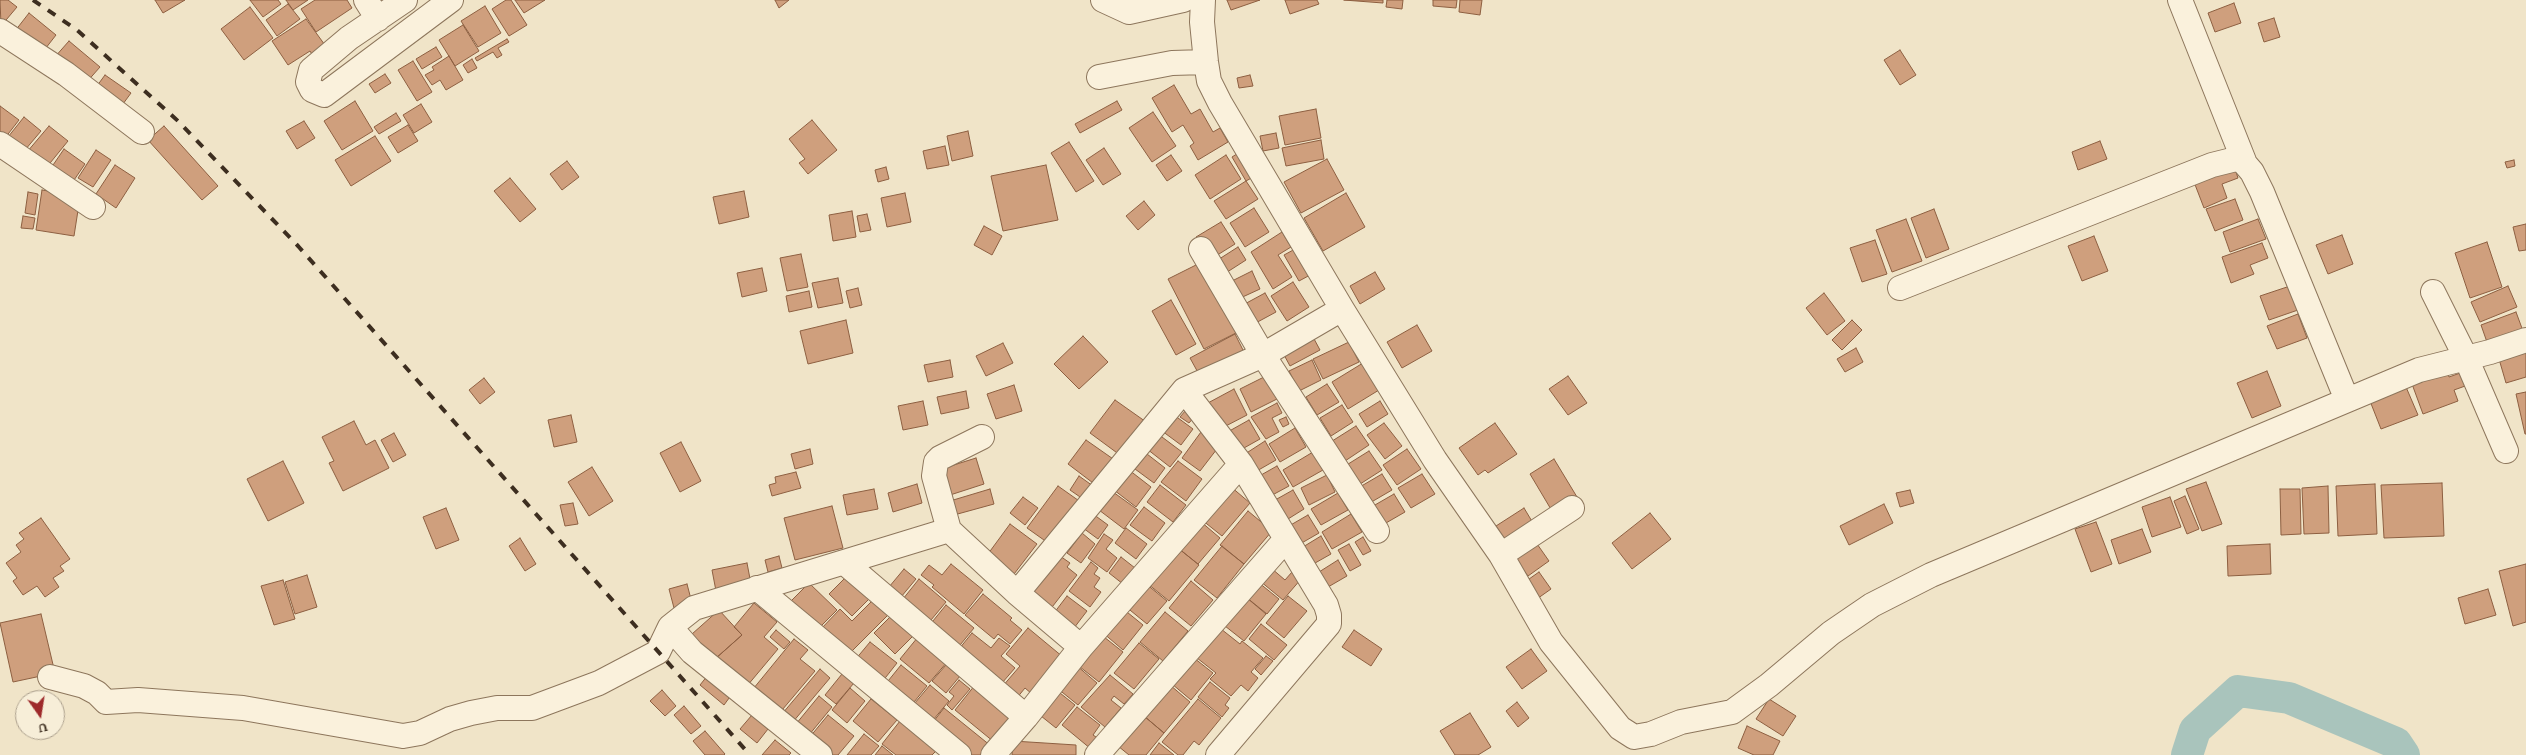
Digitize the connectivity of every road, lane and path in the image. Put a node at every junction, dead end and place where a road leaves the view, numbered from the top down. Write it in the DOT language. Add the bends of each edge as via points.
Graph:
graph roads {
  1 [pos="405,0"];
  2 [pos="451,0"];
  3 [pos="1103,0"];
  4 [pos="1183,0"];
  5 [pos="1203,0"];
  6 [pos="2180,0"];
  7 [pos="372,9"];
  8 [pos="0,31"];
  9 [pos="1206,62"];
  10 [pos="1099,78"];
  11 [pos="142,132"];
  12 [pos="0,144"];
  13 [pos="2244,162"];
  14 [pos="93,207"];
  15 [pos="1201,249"];
  16 [pos="1900,288"];
  17 [pos="2434,292"];
  18 [pos="1342,309"];
  19 [pos="2526,340"];
  20 [pos="1263,355"];
  21 [pos="2466,358"];
  22 [pos="1184,390"];
  23 [pos="2347,400"];
  24 [pos="982,437"];
  25 [pos="2506,452"];
  26 [pos="1241,464"];
  27 [pos="1572,508"];
  28 [pos="949,530"];
  29 [pos="1377,531"];
  30 [pos="1286,538"];
  31 [pos="1501,555"];
  32 [pos="846,563"];
  33 [pos="757,588"];
  34 [pos="1017,593"];
  35 [pos="670,626"];
  36 [pos="1081,647"];
  37 [pos="50,677"];
  38 [pos="1026,717"];
  39 [pos="820,755"];
  40 [pos="959,755"];
  41 [pos="993,755"];
  42 [pos="1097,755"];
  43 [pos="1218,755"];
  1 -- 7 [label="street"];
  2 -- 7 [label="street" via="324,94 312,90 308,82 311,70 349,38"];
  3 -- 4 [label="street" via="1129,12"];
  5 -- 9 [label="street"];
  6 -- 13 [label="street"];
  8 -- 11 [label="street" via="66,74"];
  9 -- 10 [label="street" via="1172,63"];
  9 -- 18 [label="street" via="1209,81 1220,103"];
  12 -- 14 [label="street"];
  13 -- 16 [label="street" via="2240,158 2230,158"];
  13 -- 23 [label="street" via="2262,192"];
  15 -- 20 [label="street"];
  17 -- 21 [label="street"];
  18 -- 20 [label="street"];
  18 -- 31 [label="street" via="1435,460"];
  19 -- 21 [label="street"];
  20 -- 22 [label="street"];
  20 -- 29 [label="street"];
  21 -- 23 [label="street" via="2419,370"];
  21 -- 25 [label="street"];
  22 -- 26 [label="street"];
  22 -- 34 [label="street"];
  23 -- 31 [label="street" via="1931,575 1851,619 1732,712 1681,722 1643,736 1634,737 1620,728 1551,642"];
  24 -- 28 [label="street" via="936,462 934,476"];
  26 -- 30 [label="street"];
  26 -- 36 [label="street"];
  27 -- 31 [label="street"];
  28 -- 32 [label="street"];
  28 -- 34 [label="street"];
  30 -- 42 [label="street"];
  30 -- 43 [label="street" via="1326,605 1329,624"];
  32 -- 33 [label="street"];
  32 -- 38 [label="street"];
  33 -- 35 [label="street" via="694,608"];
  33 -- 40 [label="street"];
  34 -- 36 [label="street"];
  35 -- 37 [label="street" via="658,652 599,683 532,708 497,708 471,713 420,733 403,736 243,708 138,700 106,702 84,686"];
  35 -- 39 [label="street" via="692,652"];
  36 -- 38 [label="street"];
  38 -- 41 [label="street"];
}
